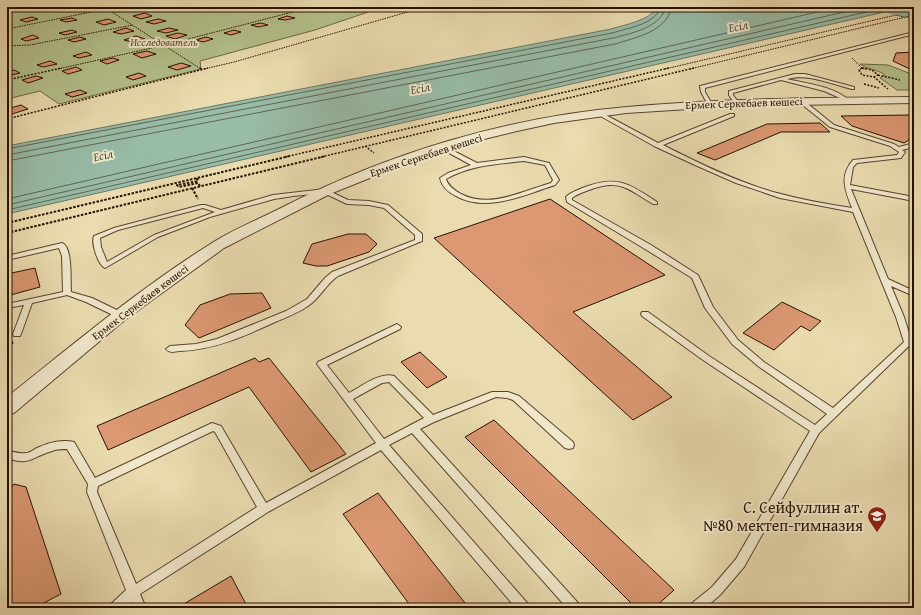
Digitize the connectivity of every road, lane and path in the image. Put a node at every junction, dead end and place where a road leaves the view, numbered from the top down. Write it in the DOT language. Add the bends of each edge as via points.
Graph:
graph roads {
  1 [pos="13,7"];
  2 [pos="104,7"];
  3 [pos="312,7"];
  4 [pos="425,7"];
  5 [pos="7,8"];
  6 [pos="107,9"];
  7 [pos="914,15"];
  8 [pos="906,17"];
  9 [pos="914,19"];
  10 [pos="132,25"];
  11 [pos="7,29"];
  12 [pos="914,33"];
  13 [pos="165,45"];
  14 [pos="7,46"];
  15 [pos="844,51"];
  16 [pos="862,68"];
  17 [pos="203,70"];
  18 [pos="878,75"];
  19 [pos="874,77"];
  20 [pos="625,78"];
  21 [pos="782,78"];
  22 [pos="7,80"];
  23 [pos="900,80"];
  24 [pos="634,82"];
  25 [pos="864,84"];
  26 [pos="852,88"];
  27 [pos="914,100"];
  28 [pos="800,101"];
  29 [pos="848,101"];
  30 [pos="737,103"];
  31 [pos="710,104"];
  32 [pos="598,113"];
  33 [pos="732,116"];
  34 [pos="7,119"];
  35 [pos="659,145"];
  36 [pos="365,146"];
  37 [pos="914,146"];
  38 [pos="442,147"];
  39 [pos="898,149"];
  40 [pos="374,153"];
  41 [pos="476,165"];
  42 [pos="197,178"];
  43 [pos="200,186"];
  44 [pos="847,186"];
  45 [pos="325,191"];
  46 [pos="914,199"];
  47 [pos="655,203"];
  48 [pos="856,211"];
  49 [pos="221,212"];
  50 [pos="7,222"];
  51 [pos="7,233"];
  52 [pos="7,258"];
  53 [pos="886,281"];
  54 [pos="67,293"];
  55 [pos="914,294"];
  56 [pos="29,301"];
  57 [pos="7,306"];
  58 [pos="645,314"];
  59 [pos="120,315"];
  60 [pos="397,327"];
  61 [pos="18,334"];
  62 [pos="911,342"];
  63 [pos="170,349"];
  64 [pos="348,398"];
  65 [pos="8,406"];
  66 [pos="834,414"];
  67 [pos="431,419"];
  68 [pos="413,428"];
  69 [pos="816,430"];
  70 [pos="569,445"];
  71 [pos="384,446"];
  72 [pos="7,454"];
  73 [pos="93,484"];
  74 [pos="264,509"];
  75 [pos="133,592"];
  76 [pos="115,608"];
  77 [pos="140,608"];
  78 [pos="524,608"];
  79 [pos="575,608"];
  80 [pos="695,608"];
  1 -- 5 [label="path"];
  2 -- 6 [label="path"];
  3 -- 13 [label="path"];
  4 -- 17 [label="path"];
  6 -- 10 [label="path"];
  6 -- 11 [label="path"];
  7 -- 8 [label="path"];
  8 -- 9 [label="path"];
  8 -- 20 [label="path" via="896,15"];
  8 -- 24 [label="path"];
  10 -- 13 [label="path"];
  10 -- 14 [label="path" via="30,45"];
  12 -- 15 [label="lane"];
  13 -- 17 [label="path"];
  13 -- 22 [label="path"];
  15 -- 16 [label="path"];
  15 -- 31 [label="lane" via="702,87 702,92"];
  16 -- 18 [label="path" via="872,70"];
  16 -- 19 [label="path" via="859,70 862,74"];
  17 -- 34 [label="path"];
  18 -- 19 [label="path"];
  18 -- 23 [label="path"];
  19 -- 25 [label="path" via="889,90"];
  20 -- 24 [label="path"];
  20 -- 42 [label="path"];
  21 -- 26 [label="lane" via="805,75"];
  21 -- 29 [label="lane" via="827,90 843,96"];
  21 -- 30 [label="lane" via="731,92"];
  24 -- 36 [label="path"];
  27 -- 29 [label="street, Ермек Серкебаев көшесі"];
  28 -- 29 [label="street, Ермек Серкебаев көшесі"];
  28 -- 30 [label="street, Ермек Серкебаев көшесі"];
  28 -- 39 [label="lane" via="832,126"];
  30 -- 31 [label="street, Ермек Серкебаев көшесі"];
  31 -- 32 [label="street, Ермек Серкебаев көшесі"];
  32 -- 35 [label="lane"];
  32 -- 38 [label="street, Ермек Серкебаев көшесі" via="517,128"];
  33 -- 35 [label="lane"];
  35 -- 48 [label="lane" via="758,189"];
  36 -- 40 [label="path"];
  36 -- 43 [label="path"];
  37 -- 39 [label="lane"];
  38 -- 41 [label="lane"];
  38 -- 45 [label="street, Ермек Серкебаев көшесі"];
  39 -- 44 [label="lane" via="902,152 899,157 856,161 850,166"];
  41 -- 41 [label="lane" via="524,159 538,161 547,164 556,180 553,184 481,203 459,196 443,182 443,178 450,174"];
  42 -- 43 [label="path" via="198,181 177,185 179,187 198,183"];
  42 -- 50 [label="path"];
  43 -- 51 [label="path"];
  44 -- 46 [label="lane"];
  44 -- 48 [label="lane"];
  45 -- 49 [label="lane" via="273,197"];
  45 -- 59 [label="street, Ермек Серкебаев көшесі" via="218,245"];
  45 -- 63 [label="lane" via="347,202 386,206 419,234 418,241 335,274 327,279 312,299 294,313 223,341 189,349"];
  47 -- 66 [label="lane" via="627,186 616,183 607,183 569,197 569,201 695,277 709,308 735,342 761,364"];
  48 -- 53 [label="lane"];
  49 -- 49 [label="lane" via="203,206 116,229 96,237 97,247 105,266 156,236"];
  52 -- 54 [label="lane" via="62,245 66,256"];
  53 -- 55 [label="lane"];
  53 -- 62 [label="lane"];
  54 -- 56 [label="lane"];
  54 -- 59 [label="lane"];
  56 -- 57 [label="lane"];
  56 -- 61 [label="lane"];
  58 -- 69 [label="lane" via="706,358"];
  59 -- 65 [label="street, Ермек Серкебаев көшесі"];
  60 -- 64 [label="lane" via="321,364"];
  62 -- 66 [label="lane"];
  64 -- 67 [label="lane" via="380,380 391,378"];
  64 -- 71 [label="lane"];
  66 -- 69 [label="lane"];
  67 -- 68 [label="lane"];
  67 -- 70 [label="lane" via="495,394 508,395 516,398"];
  68 -- 71 [label="lane"];
  68 -- 79 [label="lane"];
  69 -- 80 [label="lane" via="740,563 716,591"];
  71 -- 74 [label="lane"];
  71 -- 78 [label="lane"];
  72 -- 73 [label="lane" via="20,459 53,446 70,445"];
  73 -- 74 [label="lane" via="212,427 218,429"];
  73 -- 75 [label="lane" via="92,492"];
  74 -- 75 [label="lane"];
  75 -- 76 [label="lane"];
  75 -- 77 [label="lane"];
}
